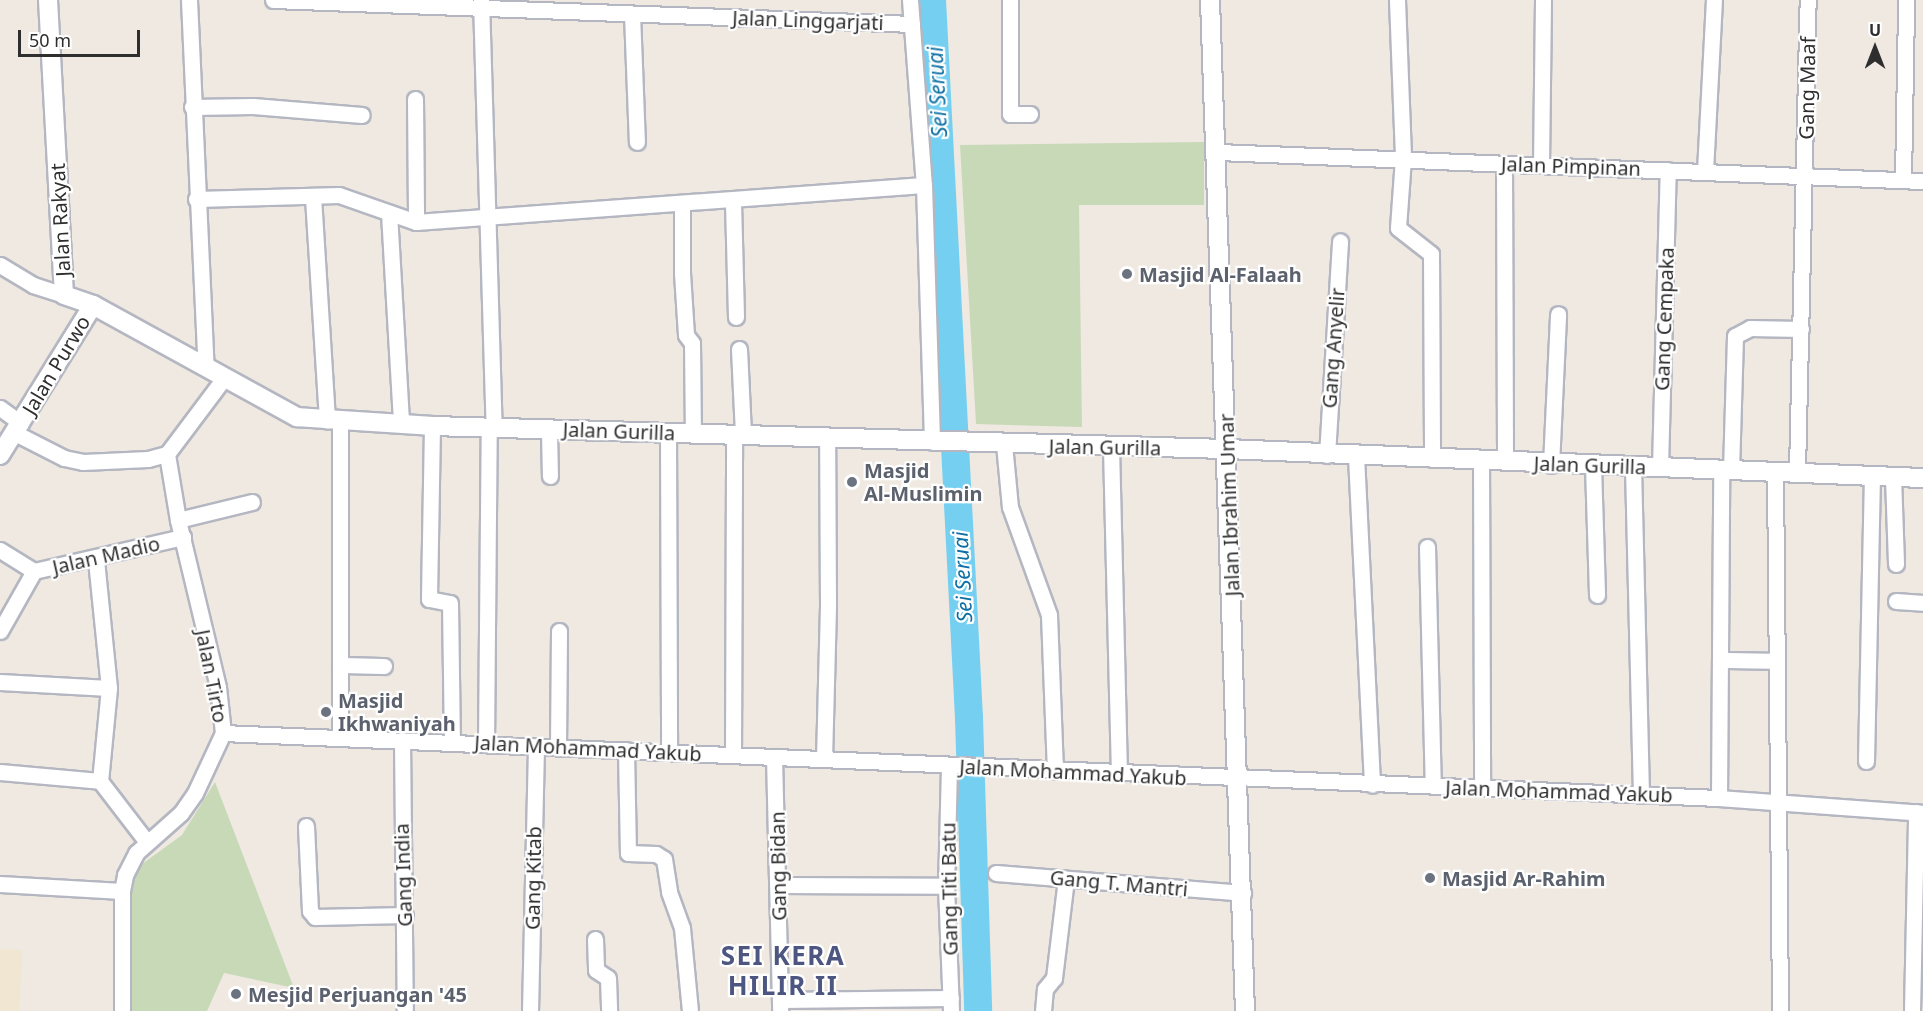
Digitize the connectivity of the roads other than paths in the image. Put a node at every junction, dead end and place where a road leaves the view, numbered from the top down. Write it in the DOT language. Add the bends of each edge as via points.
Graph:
graph roads {
  1 [pos="48,0"];
  2 [pos="189,0"];
  3 [pos="273,0"];
  4 [pos="910,0"];
  5 [pos="1010,0"];
  6 [pos="1210,0"];
  7 [pos="1397,0"];
  8 [pos="1544,0"];
  9 [pos="1714,0"];
  10 [pos="1809,0"];
  11 [pos="1906,0"];
  12 [pos="482,5"];
  13 [pos="632,14"];
  14 [pos="912,24"];
  15 [pos="416,99"];
  16 [pos="192,107"];
  17 [pos="1030,114"];
  18 [pos="362,115"];
  19 [pos="637,142"];
  20 [pos="1218,152"];
  21 [pos="1403,158"];
  22 [pos="1504,164"];
  23 [pos="1541,165"];
  24 [pos="1668,170"];
  25 [pos="1705,171"];
  26 [pos="1806,176"];
  27 [pos="1903,180"];
  28 [pos="1923,181"];
  29 [pos="924,186"];
  30 [pos="314,197"];
  31 [pos="196,199"];
  32 [pos="733,202"];
  33 [pos="682,205"];
  34 [pos="389,213"];
  35 [pos="488,218"];
  36 [pos="416,222"];
  37 [pos="1340,241"];
  38 [pos="0,265"];
  39 [pos="64,295"];
  40 [pos="93,305"];
  41 [pos="1558,314"];
  42 [pos="736,317"];
  43 [pos="1801,329"];
  44 [pos="739,349"];
  45 [pos="206,368"];
  46 [pos="224,378"];
  47 [pos="0,408"];
  48 [pos="287,414"];
  49 [pos="333,421"];
  50 [pos="401,424"];
  51 [pos="432,426"];
  52 [pos="18,428"];
  53 [pos="491,428"];
  54 [pos="549,429"];
  55 [pos="668,433"];
  56 [pos="693,433"];
  57 [pos="738,435"];
  58 [pos="827,438"];
  59 [pos="937,442"];
  60 [pos="1004,444"];
  61 [pos="1111,447"];
  62 [pos="1227,449"];
  63 [pos="167,454"];
  64 [pos="0,455"];
  65 [pos="1327,455"];
  66 [pos="1356,456"];
  67 [pos="1432,459"];
  68 [pos="1481,460"];
  69 [pos="1505,462"];
  70 [pos="1551,465"];
  71 [pos="1593,466"];
  72 [pos="1634,467"];
  73 [pos="1660,467"];
  74 [pos="1726,471"];
  75 [pos="1775,471"];
  76 [pos="1797,471"];
  77 [pos="1923,474"];
  78 [pos="550,476"];
  79 [pos="1872,476"];
  80 [pos="1893,477"];
  81 [pos="252,502"];
  82 [pos="178,520"];
  83 [pos="183,537"];
  84 [pos="1427,547"];
  85 [pos="0,550"];
  86 [pos="96,560"];
  87 [pos="1896,564"];
  88 [pos="34,571"];
  89 [pos="1597,595"];
  90 [pos="1896,601"];
  91 [pos="1923,603"];
  92 [pos="0,631"];
  93 [pos="559,631"];
  94 [pos="1720,660"];
  95 [pos="1776,662"];
  96 [pos="340,666"];
  97 [pos="384,666"];
  98 [pos="0,682"];
  99 [pos="109,688"];
  100 [pos="223,733"];
  101 [pos="340,738"];
  102 [pos="402,740"];
  103 [pos="452,742"];
  104 [pos="486,744"];
  105 [pos="536,746"];
  106 [pos="558,747"];
  107 [pos="626,750"];
  108 [pos="669,752"];
  109 [pos="733,755"];
  110 [pos="774,757"];
  111 [pos="824,759"];
  112 [pos="1866,761"];
  113 [pos="955,766"];
  114 [pos="1055,771"];
  115 [pos="0,772"];
  116 [pos="1119,773"];
  117 [pos="1240,779"];
  118 [pos="100,782"];
  119 [pos="1372,785"];
  120 [pos="1433,786"];
  121 [pos="1482,787"];
  122 [pos="1641,794"];
  123 [pos="1719,798"];
  124 [pos="1776,801"];
  125 [pos="1920,812"];
  126 [pos="306,826"];
  127 [pos="146,841"];
  128 [pos="996,873"];
  129 [pos="1066,879"];
  130 [pos="0,884"];
  131 [pos="779,885"];
  132 [pos="946,886"];
  133 [pos="122,891"];
  134 [pos="1243,893"];
  135 [pos="405,915"];
  136 [pos="595,939"];
  137 [pos="951,1005"];
  138 [pos="780,1006"];
  139 [pos="122,1011"];
  140 [pos="405,1011"];
  141 [pos="530,1011"];
  142 [pos="609,1011"];
  143 [pos="690,1011"];
  144 [pos="1043,1011"];
  145 [pos="1245,1011"];
  146 [pos="1780,1011"];
  147 [pos="1912,1011"];
  1 -- 39 [label="street, Jalan Rakyat"];
  2 -- 16 [label="street"];
  3 -- 12 [label="street, Jalan Linggarjati"];
  4 -- 14 [label="street"];
  5 -- 17 [label="street" via="1010,114"];
  6 -- 20 [label="street, Jalan Ibrahim Umar"];
  7 -- 21 [label="street"];
  8 -- 23 [label="street"];
  9 -- 25 [label="street"];
  10 -- 26 [label="street, Gang Maaf"];
  11 -- 27 [label="street"];
  12 -- 13 [label="street, Jalan Linggarjati"];
  12 -- 35 [label="street"];
  13 -- 14 [label="street, Jalan Linggarjati"];
  13 -- 19 [label="street"];
  14 -- 29 [label="street"];
  15 -- 36 [label="street"];
  16 -- 18 [label="street" via="253,106"];
  16 -- 31 [label="street"];
  20 -- 21 [label="street, Jalan Pimpinan"];
  20 -- 62 [label="street, Jalan Ibrahim Umar"];
  21 -- 22 [label="street, Jalan Pimpinan"];
  21 -- 67 [label="street" via="1398,228 1431,254"];
  22 -- 23 [label="street, Jalan Pimpinan"];
  22 -- 69 [label="street"];
  23 -- 24 [label="street, Jalan Pimpinan"];
  24 -- 25 [label="street, Jalan Pimpinan"];
  24 -- 73 [label="street, Gang Cempaka"];
  25 -- 26 [label="street, Jalan Pimpinan"];
  26 -- 27 [label="street, Jalan Pimpinan"];
  26 -- 43 [label="street, Gang Maaf"];
  27 -- 28 [label="street, Jalan Pimpinan"];
  29 -- 32 [label="street"];
  29 -- 59 [label="street"];
  30 -- 31 [label="street"];
  30 -- 34 [label="street" via="351,196"];
  30 -- 49 [label="street"];
  31 -- 45 [label="street"];
  32 -- 33 [label="street"];
  32 -- 42 [label="street"];
  33 -- 35 [label="street"];
  33 -- 56 [label="street" via="686,335 692,343"];
  34 -- 36 [label="street"];
  34 -- 50 [label="street"];
  35 -- 36 [label="street"];
  35 -- 53 [label="street"];
  37 -- 65 [label="street, Gang Anyelir"];
  38 -- 39 [label="street" via="33,285"];
  39 -- 40 [label="street, Jalan Rakyat"];
  40 -- 45 [label="street, Jalan Rakyat"];
  40 -- 52 [label="street, Jalan Purwo"];
  41 -- 70 [label="street"];
  43 -- 74 [label="street" via="1750,328 1735,336"];
  43 -- 76 [label="street, Gang Maaf"];
  44 -- 57 [label="street"];
  45 -- 46 [label="street, Jalan Rakyat"];
  46 -- 48 [label="street, Jalan Rakyat"];
  46 -- 63 [label="street"];
  47 -- 52 [label="street"];
  48 -- 49 [label="street, Jalan Gurilla"];
  49 -- 50 [label="street, Jalan Gurilla"];
  49 -- 96 [label="street"];
  50 -- 51 [label="street, Jalan Gurilla"];
  51 -- 53 [label="street, Jalan Gurilla"];
  51 -- 103 [label="street" via="429,599 450,603"];
  52 -- 63 [label="street" via="64,458 83,462 128,462"];
  52 -- 64 [label="street, Jalan Purwo"];
  53 -- 54 [label="street, Jalan Gurilla"];
  53 -- 104 [label="street"];
  54 -- 55 [label="street, Jalan Gurilla"];
  54 -- 78 [label="street"];
  55 -- 56 [label="street, Jalan Gurilla"];
  55 -- 108 [label="street"];
  56 -- 57 [label="street, Jalan Gurilla"];
  57 -- 58 [label="street, Jalan Gurilla"];
  57 -- 109 [label="street"];
  58 -- 59 [label="street, Jalan Gurilla"];
  58 -- 111 [label="street"];
  59 -- 60 [label="street, Jalan Gurilla"];
  60 -- 61 [label="street, Jalan Gurilla"];
  60 -- 114 [label="street" via="1010,507 1049,615"];
  61 -- 62 [label="street, Jalan Gurilla"];
  61 -- 116 [label="street"];
  62 -- 65 [label="street, Jalan Gurilla"];
  62 -- 117 [label="street, Jalan Ibrahim Umar"];
  63 -- 82 [label="street, Jalan Tirto"];
  65 -- 66 [label="street, Jalan Gurilla"];
  66 -- 67 [label="street, Jalan Gurilla"];
  66 -- 119 [label="street"];
  67 -- 68 [label="street, Jalan Gurilla"];
  68 -- 69 [label="street, Jalan Gurilla"];
  68 -- 121 [label="street"];
  69 -- 70 [label="street, Jalan Gurilla"];
  70 -- 71 [label="street, Jalan Gurilla"];
  71 -- 72 [label="street, Jalan Gurilla"];
  71 -- 89 [label="street"];
  72 -- 73 [label="street, Jalan Gurilla"];
  72 -- 122 [label="street"];
  73 -- 74 [label="street, Jalan Gurilla"];
  74 -- 75 [label="street, Jalan Gurilla"];
  74 -- 94 [label="street"];
  75 -- 76 [label="street, Jalan Gurilla"];
  75 -- 95 [label="street"];
  76 -- 79 [label="street, Jalan Gurilla"];
  77 -- 80 [label="street, Jalan Gurilla"];
  79 -- 80 [label="street, Jalan Gurilla"];
  79 -- 112 [label="street"];
  80 -- 87 [label="street"];
  81 -- 82 [label="street"];
  82 -- 83 [label="street, Jalan Tirto"];
  83 -- 86 [label="street, Jalan Madio"];
  83 -- 100 [label="street, Jalan Tirto" via="218,687"];
  84 -- 120 [label="street"];
  85 -- 88 [label="street, Jalan Madio"];
  86 -- 88 [label="street, Jalan Madio"];
  86 -- 99 [label="street"];
  88 -- 92 [label="street"];
  90 -- 91 [label="street"];
  93 -- 106 [label="street"];
  94 -- 95 [label="street"];
  94 -- 123 [label="street"];
  95 -- 124 [label="street"];
  96 -- 97 [label="street"];
  96 -- 101 [label="street"];
  98 -- 99 [label="street"];
  99 -- 118 [label="street"];
  100 -- 101 [label="street, Jalan Mohammad Yakub"];
  100 -- 127 [label="street, Jalan Tirto" via="186,806"];
  101 -- 102 [label="street, Jalan Mohammad Yakub"];
  102 -- 103 [label="street, Jalan Mohammad Yakub"];
  102 -- 135 [label="street, Gang India"];
  103 -- 104 [label="street, Jalan Mohammad Yakub"];
  104 -- 105 [label="street, Jalan Mohammad Yakub"];
  105 -- 106 [label="street, Jalan Mohammad Yakub"];
  105 -- 141 [label="street, Gang Kitab"];
  106 -- 107 [label="street, Jalan Mohammad Yakub"];
  107 -- 108 [label="street, Jalan Mohammad Yakub"];
  107 -- 143 [label="street" via="628,853 656,854 664,859 669,892 682,928"];
  108 -- 109 [label="street, Jalan Mohammad Yakub"];
  109 -- 110 [label="street, Jalan Mohammad Yakub"];
  110 -- 111 [label="street, Jalan Mohammad Yakub"];
  110 -- 131 [label="street, Gang Bidan"];
  111 -- 113 [label="street, Jalan Mohammad Yakub"];
  113 -- 114 [label="street, Jalan Mohammad Yakub"];
  113 -- 132 [label="street, Gang Titi Batu"];
  114 -- 116 [label="street, Jalan Mohammad Yakub"];
  115 -- 118 [label="street"];
  116 -- 117 [label="street, Jalan Mohammad Yakub"];
  117 -- 119 [label="street, Jalan Mohammad Yakub"];
  117 -- 134 [label="street, Jalan Ibrahim Umar"];
  118 -- 127 [label="street"];
  119 -- 120 [label="street, Jalan Mohammad Yakub"];
  120 -- 121 [label="street, Jalan Mohammad Yakub"];
  121 -- 122 [label="street, Jalan Mohammad Yakub"];
  122 -- 123 [label="street, Jalan Mohammad Yakub"];
  123 -- 124 [label="street, Jalan Mohammad Yakub"];
  124 -- 125 [label="street, Jalan Mohammad Yakub"];
  124 -- 146 [label="street"];
  125 -- 147 [label="street"];
  126 -- 135 [label="street" via="310,911 315,917"];
  127 -- 133 [label="street, Jalan Tirto" via="130,863"];
  128 -- 129 [label="street, Gang T. Mantri"];
  129 -- 134 [label="street, Gang T. Mantri"];
  129 -- 144 [label="street" via="1054,978 1045,989"];
  130 -- 133 [label="street"];
  131 -- 132 [label="street"];
  131 -- 138 [label="street, Gang Bidan"];
  132 -- 137 [label="street, Gang Titi Batu"];
  133 -- 139 [label="street, Jalan Tirto"];
  134 -- 145 [label="street, Jalan Ibrahim Umar"];
  135 -- 140 [label="street, Gang India"];
  136 -- 142 [label="street" via="596,970 608,978"];
  137 -- 138 [label="street"];
}
